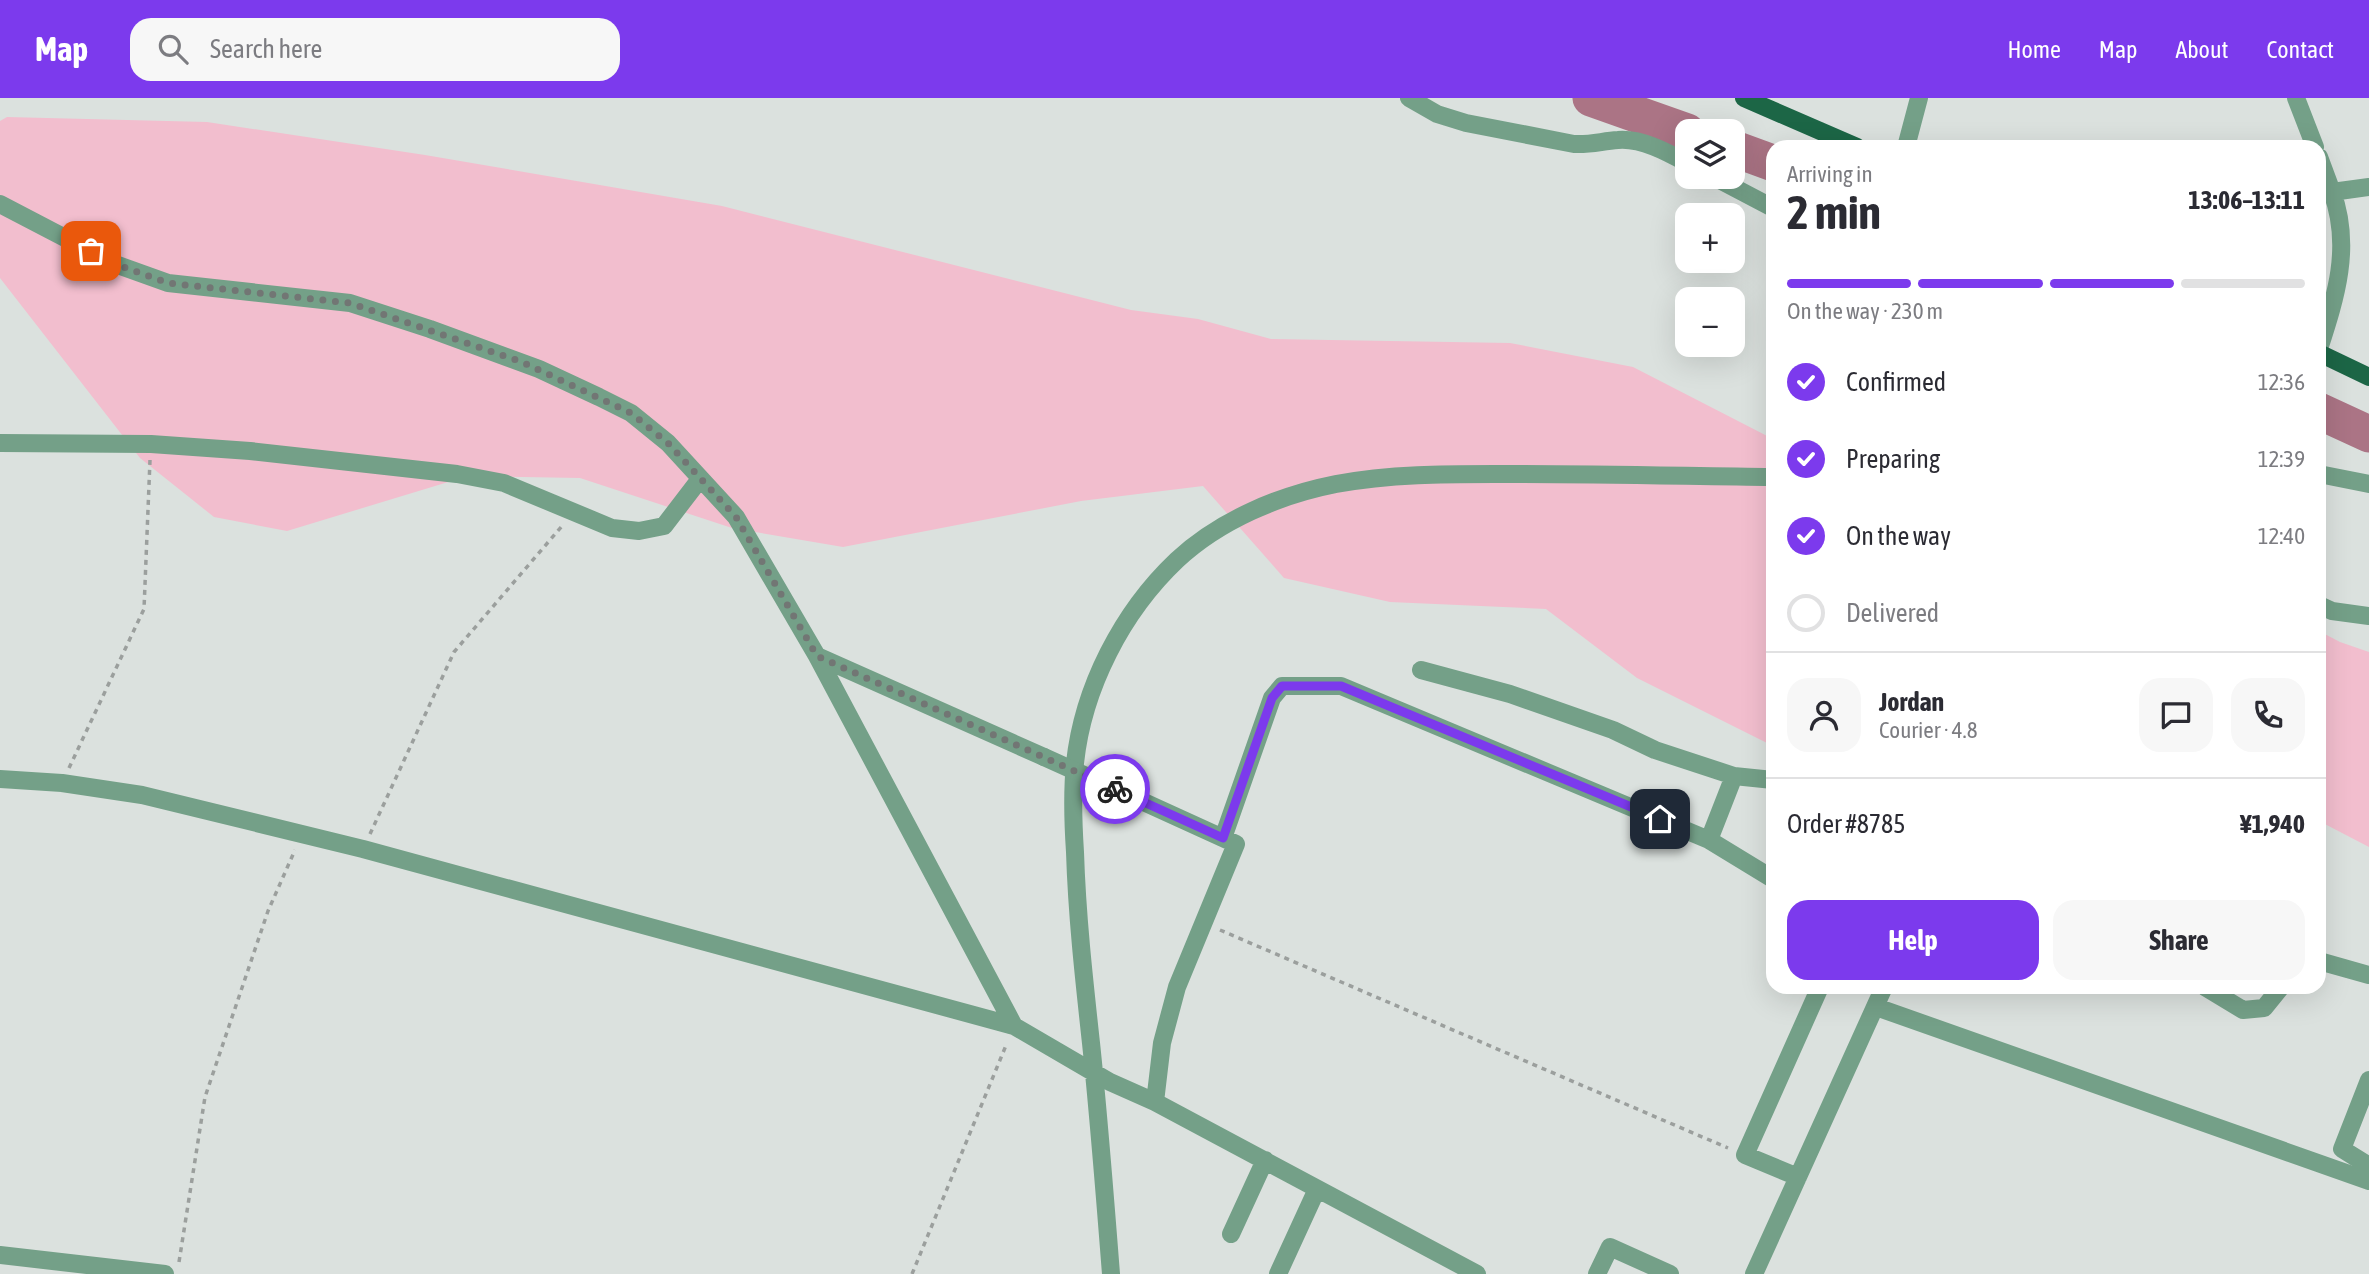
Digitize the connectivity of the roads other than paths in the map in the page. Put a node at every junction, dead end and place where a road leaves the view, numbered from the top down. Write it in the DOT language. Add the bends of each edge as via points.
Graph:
graph roads {
  1 [pos="1409,98"];
  2 [pos="1744,98"];
  3 [pos="1919,98"];
  4 [pos="2296,98"];
  5 [pos="1841,140"];
  6 [pos="1908,140"];
  7 [pos="2312,140"];
  8 [pos="1675,158"];
  9 [pos="2326,176"];
  10 [pos="2369,187"];
  11 [pos="1737,189"];
  12 [pos="2332,192"];
  13 [pos="0,204"];
  14 [pos="1766,204"];
  15 [pos="2326,328"];
  16 [pos="2326,355"];
  17 [pos="2369,377"];
  18 [pos="0,443"];
  19 [pos="2326,475"];
  20 [pos="1766,477"];
  21 [pos="700,479"];
  22 [pos="2369,484"];
  23 [pos="2326,608"];
  24 [pos="2369,616"];
  25 [pos="817,656"];
  26 [pos="1421,670"];
  27 [pos="1734,776"];
  28 [pos="0,779"];
  29 [pos="1766,779"];
  30 [pos="1223,838"];
  31 [pos="1709,840"];
  32 [pos="1766,875"];
  33 [pos="2326,963"];
  34 [pos="2369,975"];
  35 [pos="1817,994"];
  36 [pos="1881,994"];
  37 [pos="2217,994"];
  38 [pos="2275,994"];
  39 [pos="1876,1007"];
  40 [pos="1014,1026"];
  41 [pos="1094,1073"];
  42 [pos="2369,1080"];
  43 [pos="1155,1102"];
  44 [pos="1265,1160"];
  45 [pos="2369,1166"];
  46 [pos="1798,1177"];
  47 [pos="2369,1181"];
  48 [pos="1317,1189"];
  49 [pos="1231,1234"];
  50 [pos="0,1255"];
  51 [pos="166,1274"];
  52 [pos="1111,1274"];
  53 [pos="1279,1274"];
  54 [pos="1477,1274"];
  55 [pos="1597,1274"];
  56 [pos="1670,1274"];
  57 [pos="1754,1274"];
  1 -- 8 [label="street" via="1466,123 1574,144 1642,143"];
  2 -- 5 [label="main road"];
  3 -- 6 [label="street"];
  4 -- 7 [label="street"];
  9 -- 12 [label="street"];
  10 -- 12 [label="street"];
  11 -- 14 [label="street"];
  12 -- 15 [label="street" via="2340,213 2341,272"];
  13 -- 21 [label="street" via="115,264 168,283 350,303 539,369 631,413 668,443"];
  16 -- 17 [label="main road"];
  18 -- 21 [label="street" via="151,444 457,474 504,483 612,528 639,531 664,526"];
  19 -- 22 [label="street"];
  20 -- 41 [label="street" via="1434,474 1337,484 1278,499 1222,527 1178,559 1127,621 1110,650 1080,728 1073,815 1077,922"];
  21 -- 25 [label="street" via="736,517"];
  23 -- 24 [label="street"];
  25 -- 30 [label="street, bridge"];
  25 -- 40 [label="street"];
  26 -- 27 [label="street" via="1510,694"];
  27 -- 29 [label="street"];
  27 -- 31 [label="street"];
  28 -- 40 [label="street" via="142,795 363,849"];
  30 -- 31 [label="street" via="1272,698 1282,686 1341,686"];
  30 -- 43 [label="street" via="1236,844 1177,987"];
  31 -- 32 [label="street"];
  33 -- 34 [label="street"];
  35 -- 46 [label="street" via="1745,1155"];
  36 -- 39 [label="street"];
  37 -- 38 [label="street" via="2243,1010 2264,1008"];
  39 -- 46 [label="street"];
  39 -- 47 [label="street"];
  40 -- 41 [label="street"];
  41 -- 43 [label="street"];
  41 -- 52 [label="street"];
  42 -- 45 [label="street" via="2342,1149"];
  43 -- 44 [label="street"];
  44 -- 48 [label="street"];
  44 -- 49 [label="street"];
  46 -- 57 [label="street"];
  48 -- 53 [label="street"];
  48 -- 54 [label="street"];
  50 -- 51 [label="street"];
  55 -- 56 [label="street" via="1610,1247"];
}
